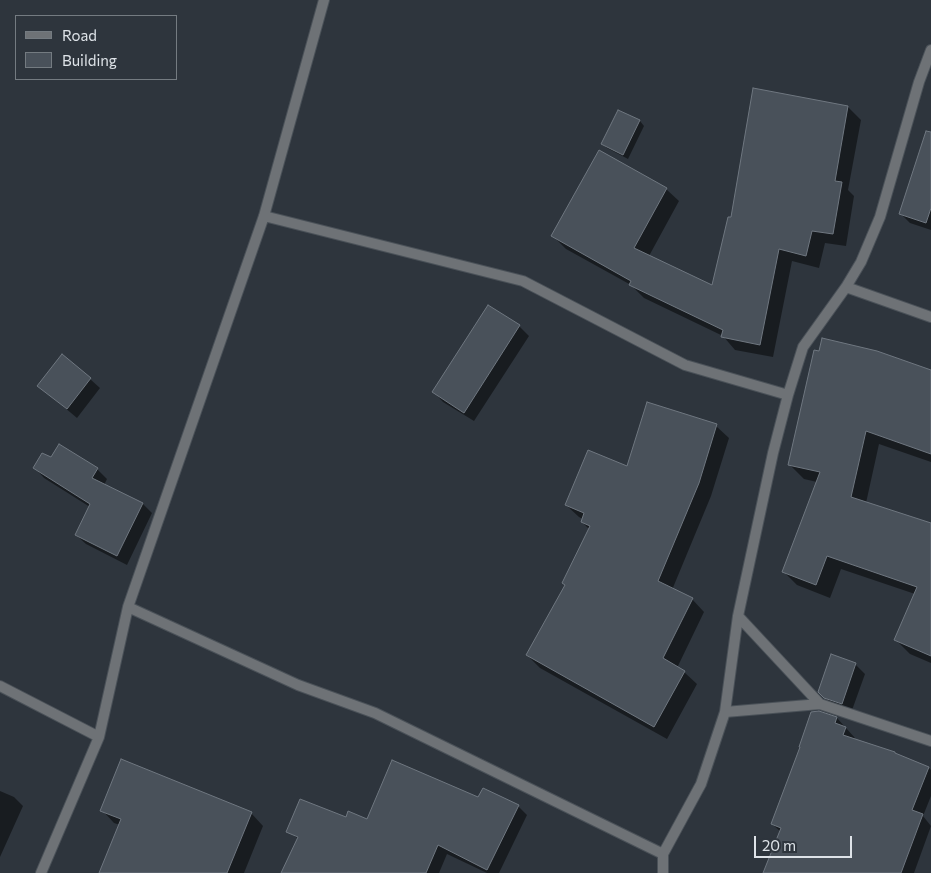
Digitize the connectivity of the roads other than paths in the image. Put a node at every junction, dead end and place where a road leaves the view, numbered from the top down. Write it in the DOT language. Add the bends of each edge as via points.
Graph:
graph roads {
  1 [pos="324,0"];
  2 [pos="931,50"];
  3 [pos="264,216"];
  4 [pos="846,287"];
  5 [pos="931,317"];
  6 [pos="788,395"];
  7 [pos="128,607"];
  8 [pos="738,616"];
  9 [pos="0,686"];
  10 [pos="820,704"];
  11 [pos="725,712"];
  12 [pos="99,737"];
  13 [pos="931,741"];
  14 [pos="663,854"];
  15 [pos="41,873"];
  16 [pos="663,873"];
  1 -- 3 [label="street"];
  2 -- 4 [label="street" via="880,218"];
  3 -- 6 [label="street" via="523,280 685,365"];
  3 -- 7 [label="street"];
  4 -- 5 [label="street"];
  4 -- 6 [label="street" via="803,346"];
  6 -- 8 [label="street"];
  7 -- 12 [label="street"];
  7 -- 14 [label="street" via="298,685 375,713"];
  8 -- 10 [label="street"];
  8 -- 11 [label="street"];
  9 -- 12 [label="street"];
  10 -- 11 [label="street"];
  10 -- 13 [label="street"];
  11 -- 14 [label="street" via="701,784"];
  12 -- 15 [label="street"];
  14 -- 16 [label="street"];
}
